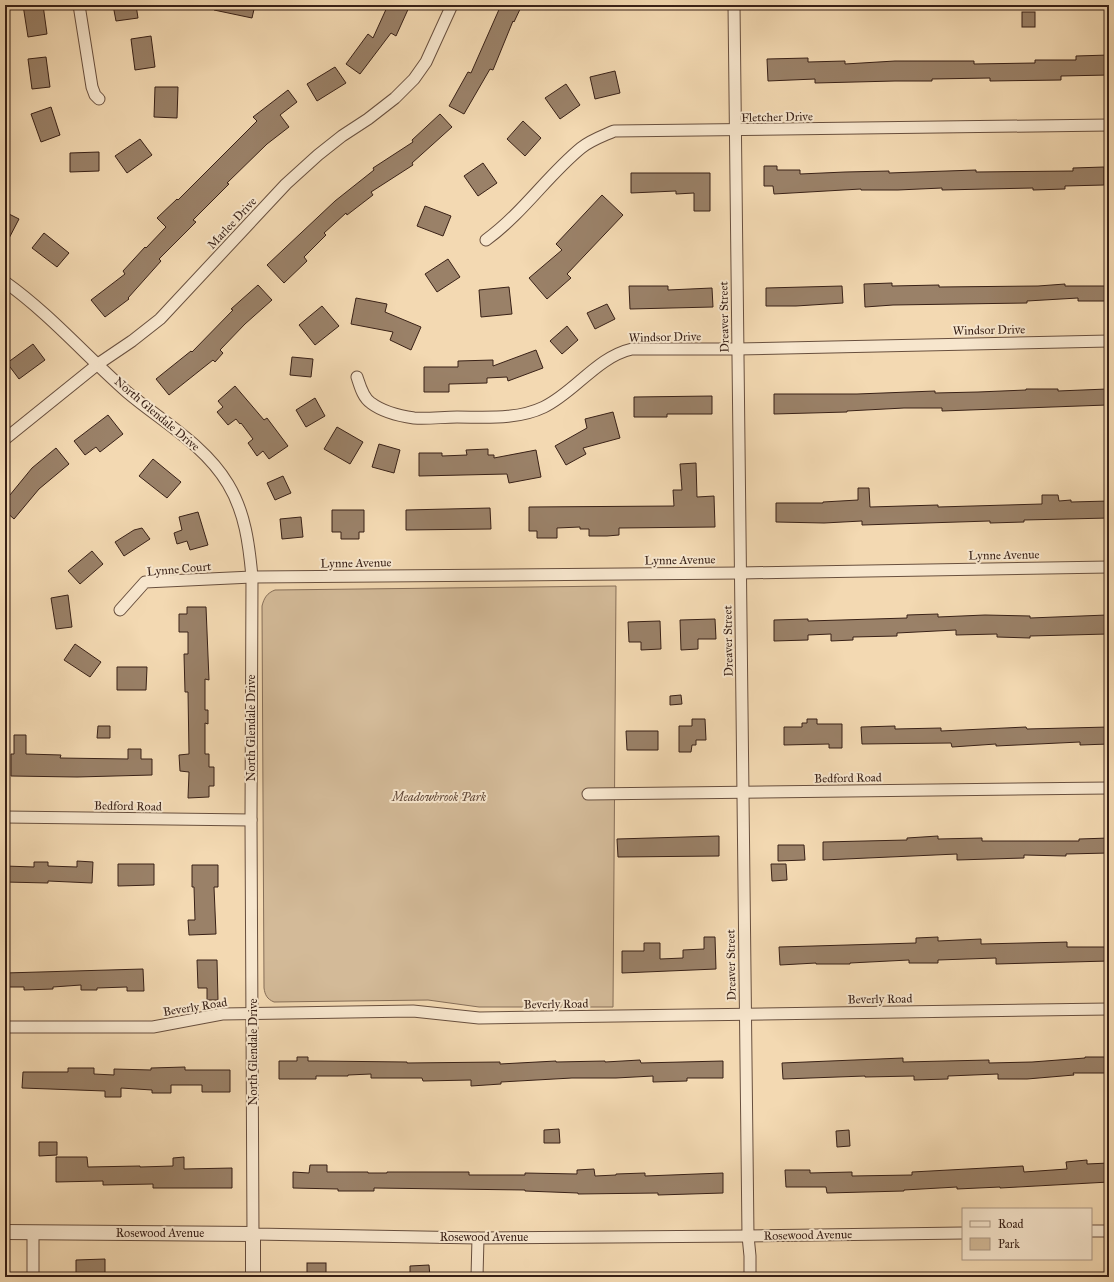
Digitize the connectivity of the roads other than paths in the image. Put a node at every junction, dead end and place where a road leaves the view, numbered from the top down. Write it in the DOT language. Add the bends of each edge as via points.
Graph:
graph roads {
  1 [pos="79,5"];
  2 [pos="452,5"];
  3 [pos="734,5"];
  4 [pos="99,99"];
  5 [pos="1109,125"];
  6 [pos="735,130"];
  7 [pos="486,240"];
  8 [pos="5,282"];
  9 [pos="1109,341"];
  10 [pos="737,349"];
  11 [pos="98,364"];
  12 [pos="357,377"];
  13 [pos="5,439"];
  14 [pos="1109,566"];
  15 [pos="740,573"];
  16 [pos="252,577"];
  17 [pos="120,610"];
  18 [pos="1109,788"];
  19 [pos="742,792"];
  20 [pos="588,794"];
  21 [pos="5,817"];
  22 [pos="251,820"];
  23 [pos="1109,1009"];
  24 [pos="252,1014"];
  25 [pos="745,1014"];
  26 [pos="5,1027"];
  27 [pos="1092,1231"];
  28 [pos="1109,1231"];
  29 [pos="5,1232"];
  30 [pos="33,1232"];
  31 [pos="962,1233"];
  32 [pos="253,1234"];
  33 [pos="748,1236"];
  34 [pos="478,1238"];
  35 [pos="33,1277"];
  36 [pos="253,1277"];
  37 [pos="477,1277"];
  38 [pos="750,1277"];
  1 -- 4 [label="street" via="92,87"];
  2 -- 11 [label="street, Marlee Drive" via="426,62 414,79 395,98 318,154 286,184 160,319"];
  3 -- 6 [label="street, Dreaver Street"];
  5 -- 6 [label="street, Fletcher Drive"];
  6 -- 7 [label="street, Fletcher Drive" via="614,131 596,138 582,147 502,229"];
  6 -- 10 [label="street, Dreaver Street"];
  8 -- 11 [label="street, North Glendale Drive" via="50,319"];
  9 -- 10 [label="street, Windsor Drive"];
  10 -- 12 [label="street, Windsor Drive" via="622,351 562,397 528,414 510,416 414,418 395,414 370,402 361,390"];
  10 -- 15 [label="street, Dreaver Street"];
  11 -- 13 [label="street, Marlee Drive"];
  11 -- 16 [label="street, North Glendale Drive" via="127,392 198,448 228,483 244,521"];
  14 -- 15 [label="street, Lynne Avenue"];
  15 -- 16 [label="street, Lynne Avenue"];
  15 -- 19 [label="street, Dreaver Street"];
  16 -- 17 [label="street, Lynne Court" via="145,582"];
  16 -- 22 [label="street, North Glendale Drive"];
  18 -- 19 [label="street, Bedford Road"];
  19 -- 20 [label="street, Bedford Road"];
  19 -- 25 [label="street, Dreaver Street"];
  21 -- 22 [label="street, Bedford Road"];
  22 -- 24 [label="street, North Glendale Drive"];
  23 -- 25 [label="street, Beverly Road"];
  24 -- 25 [label="street, Beverly Road" via="413,1011 479,1018"];
  24 -- 26 [label="street, Beverly Road" via="222,1014 152,1027"];
  24 -- 32 [label="street, North Glendale Drive"];
  25 -- 33 [label="street, Dreaver Street"];
  27 -- 28 [label="street"];
  29 -- 30 [label="street, Rosewood Avenue"];
  30 -- 32 [label="street, Rosewood Avenue"];
  30 -- 35 [label="street"];
  31 -- 33 [label="street, Rosewood Avenue"];
  32 -- 34 [label="street, Rosewood Avenue"];
  32 -- 36 [label="street, North Glendale Drive"];
  33 -- 34 [label="street, Rosewood Avenue"];
  33 -- 38 [label="street, Dreaver Street"];
  34 -- 37 [label="street"];
}
